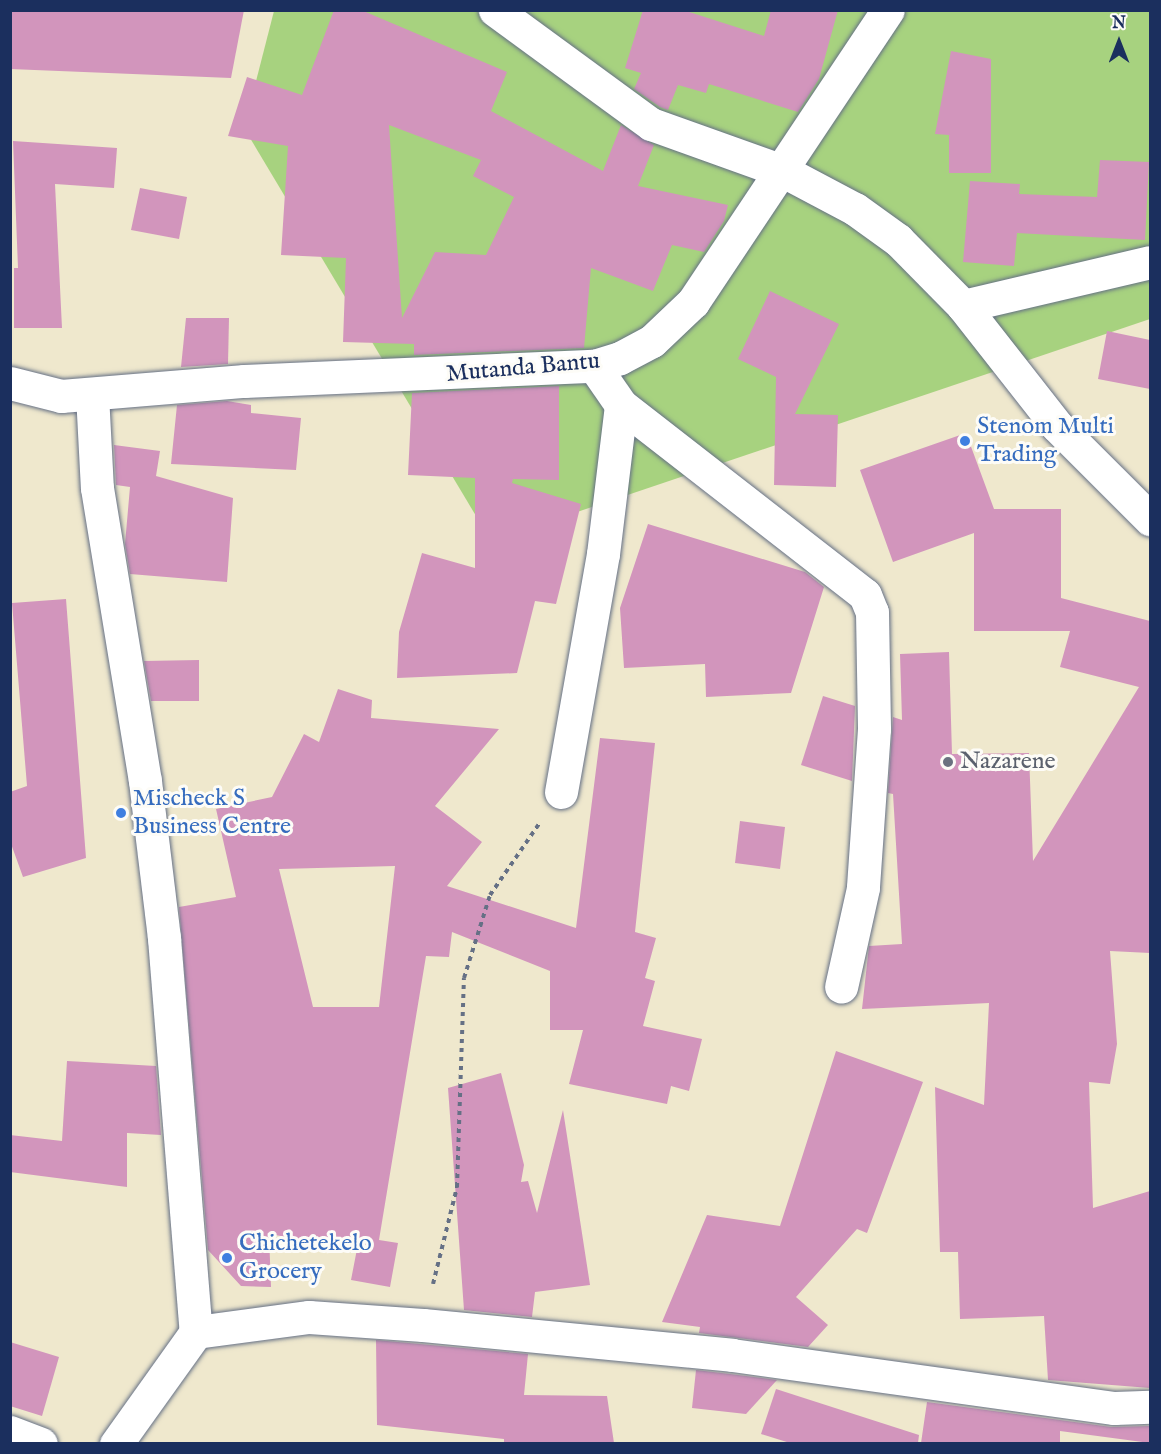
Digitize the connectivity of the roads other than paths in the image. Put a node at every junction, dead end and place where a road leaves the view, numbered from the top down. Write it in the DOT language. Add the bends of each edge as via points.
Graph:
graph roads {
  1 [pos="495,10"];
  2 [pos="888,10"];
  3 [pos="785,172"];
  4 [pos="1150,262"];
  5 [pos="963,306"];
  6 [pos="594,366"];
  7 [pos="10,383"];
  8 [pos="92,394"];
  9 [pos="621,405"];
  10 [pos="1150,519"];
  11 [pos="561,792"];
  12 [pos="841,987"];
  13 [pos="196,1332"];
  14 [pos="1150,1407"];
  15 [pos="10,1432"];
  16 [pos="41,1443"];
  17 [pos="116,1443"];
  1 -- 3 [label="street" via="651,124"];
  2 -- 3 [label="street, Mutanda Bantu"];
  3 -- 5 [label="street" via="855,209 898,240"];
  3 -- 6 [label="street, Mutanda Bantu" via="693,302 652,341"];
  4 -- 5 [label="street"];
  5 -- 10 [label="street" via="1057,426"];
  6 -- 8 [label="street, Mutanda Bantu" via="244,381"];
  6 -- 9 [label="street"];
  7 -- 8 [label="street, Mutanda Bantu" via="61,396"];
  8 -- 13 [label="street" via="97,488 145,781 164,938"];
  9 -- 11 [label="street" via="603,554"];
  9 -- 12 [label="street" via="846,575 865,595 872,612 874,729 863,888"];
  13 -- 14 [label="street" via="309,1317 423,1325 732,1355 1114,1408"];
  13 -- 17 [label="street"];
  15 -- 16 [label="street"];
}
